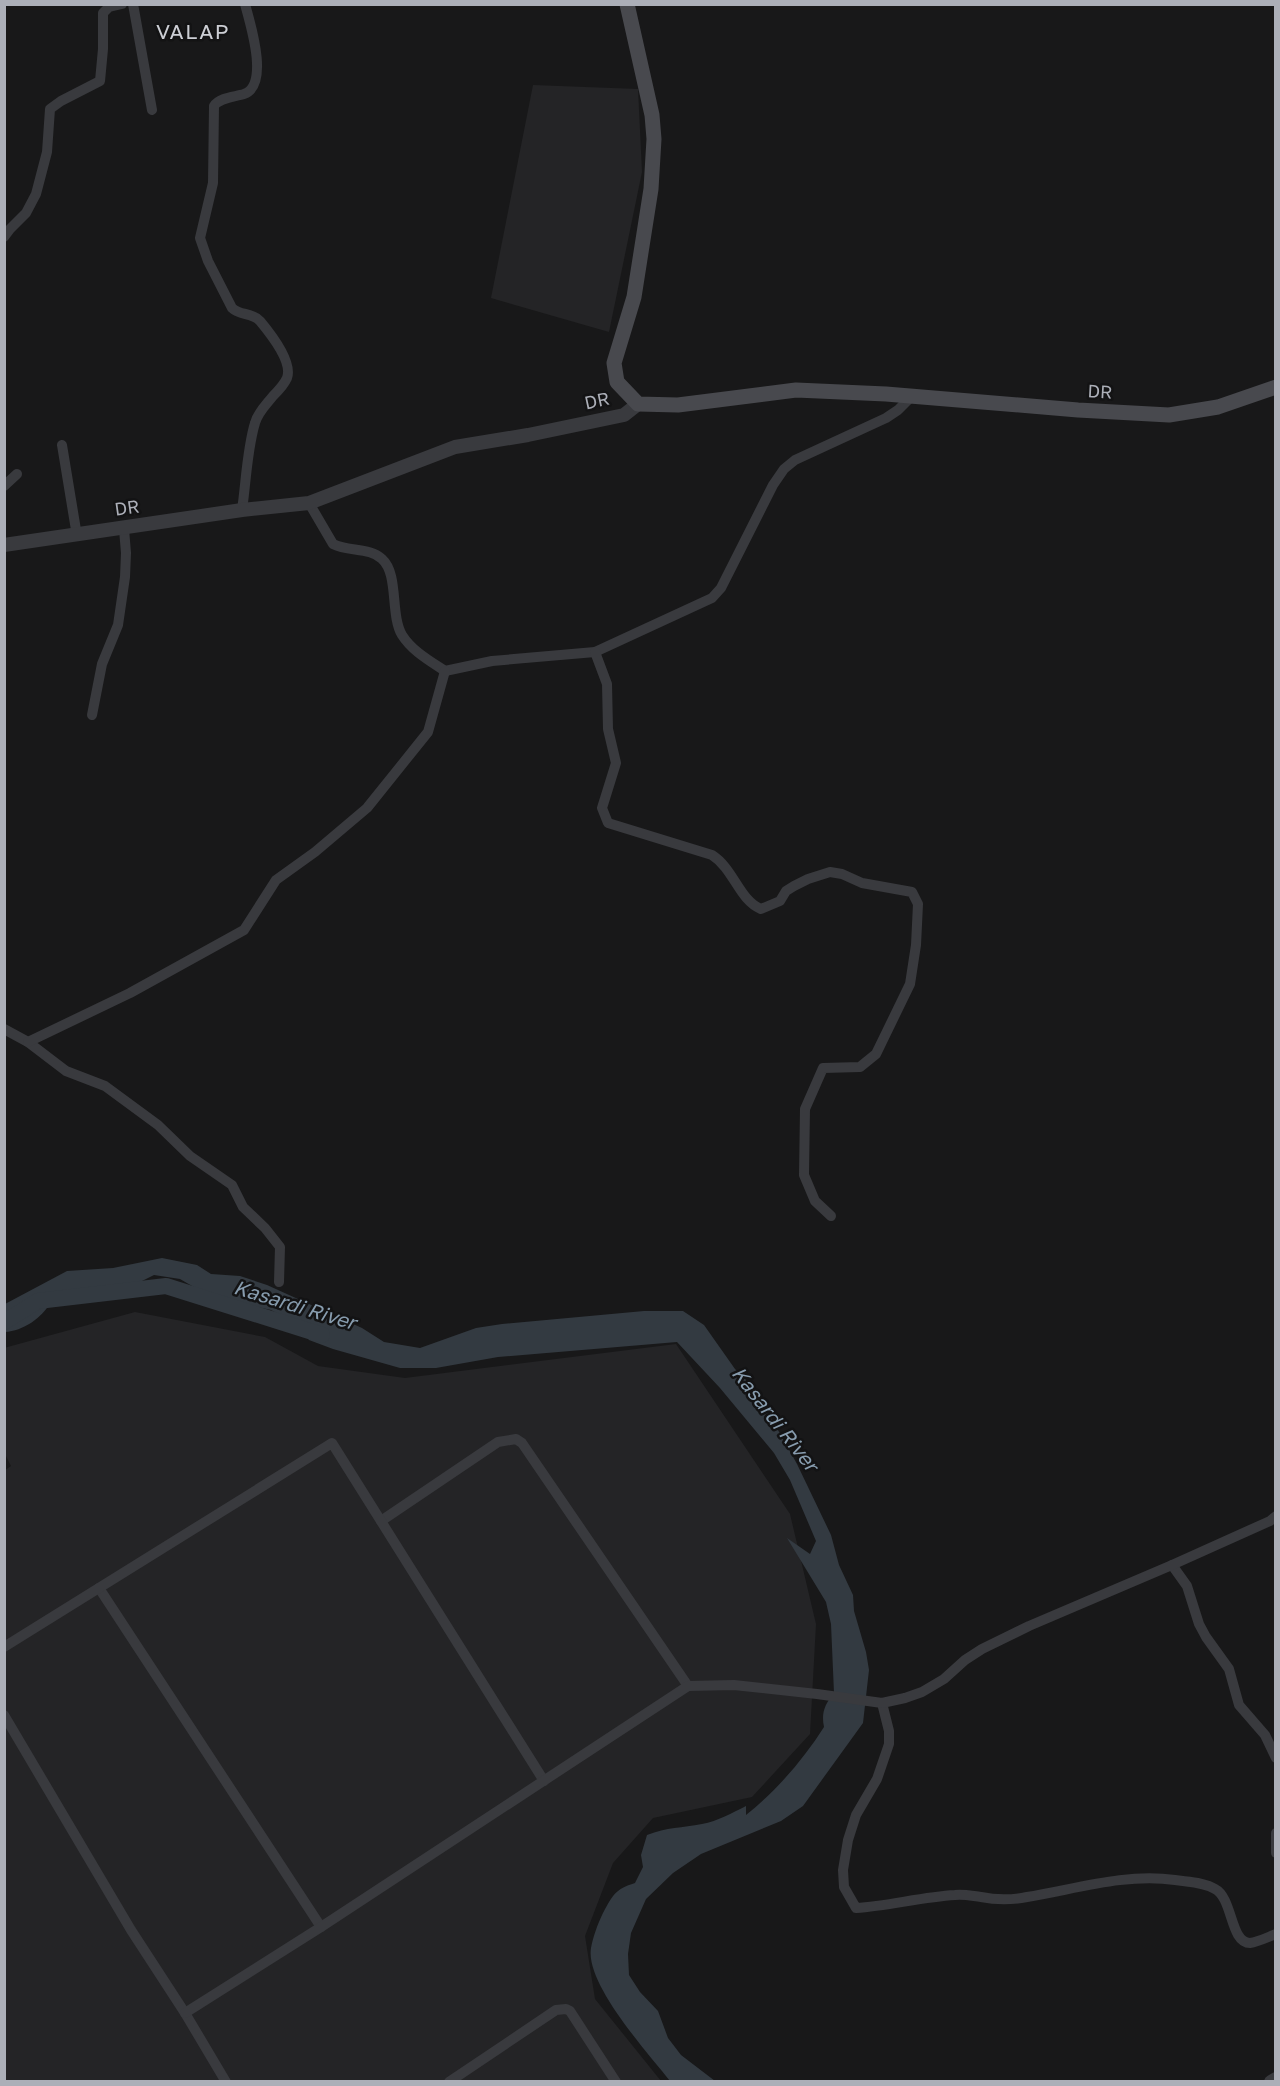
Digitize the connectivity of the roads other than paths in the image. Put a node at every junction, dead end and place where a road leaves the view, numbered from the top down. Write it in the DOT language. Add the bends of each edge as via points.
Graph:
graph roads {
  1 [pos="122,4"];
  2 [pos="133,4"];
  3 [pos="245,4"];
  4 [pos="627,4"];
  5 [pos="152,110"];
  6 [pos="4,237"];
  7 [pos="1275,387"];
  8 [pos="912,396"];
  9 [pos="638,404"];
  10 [pos="63,445"];
  11 [pos="17,474"];
  12 [pos="4,486"];
  13 [pos="309,503"];
  14 [pos="242,510"];
  15 [pos="124,529"];
  16 [pos="77,536"];
  17 [pos="4,545"];
  18 [pos="595,652"];
  19 [pos="445,672"];
  20 [pos="92,714"];
  21 [pos="4,1029"];
  22 [pos="28,1042"];
  23 [pos="831,1216"];
  24 [pos="279,1282"];
  25 [pos="1275,1516"];
  26 [pos="381,1521"];
  27 [pos="1172,1565"];
  28 [pos="99,1588"];
  29 [pos="4,1647"];
  30 [pos="688,1686"];
  31 [pos="876,1702"];
  32 [pos="4,1715"];
  33 [pos="1275,1758"];
  34 [pos="544,1780"];
  35 [pos="1275,1833"];
  36 [pos="1275,1853"];
  37 [pos="321,1927"];
  38 [pos="1275,1934"];
  39 [pos="185,2013"];
  40 [pos="1275,2079"];
  41 [pos="226,2082"];
  42 [pos="449,2082"];
  43 [pos="616,2082"];
  44 [pos="1271,2082"];
  1 -- 6 [label="street" via="103,13 100,81 50,109 47,152 36,194 26,213"];
  2 -- 5 [label="street"];
  3 -- 14 [label="street" via="257,51 254,85 247,93 221,100 214,106 213,183 200,237 232,308 260,321 281,351 288,370 283,385 254,424"];
  4 -- 9 [label="main road" via="654,139 651,189 634,297 614,363 617,382"];
  7 -- 8 [label="main road, DR" via="1218,407 1169,415"];
  8 -- 9 [label="main road, DR" via="796,390 678,405"];
  8 -- 18 [label="street" via="886,418 795,460 784,469 712,598"];
  9 -- 13 [label="street, DR" via="624,415 456,447"];
  10 -- 16 [label="street"];
  11 -- 12 [label="street"];
  13 -- 14 [label="street, DR"];
  13 -- 19 [label="street" via="333,544 383,559 389,570 403,637"];
  14 -- 15 [label="street, DR"];
  15 -- 16 [label="street, DR"];
  15 -- 20 [label="street" via="125,577 118,624 102,664"];
  16 -- 17 [label="street, DR"];
  18 -- 19 [label="street" via="492,662"];
  18 -- 23 [label="street" via="607,684 608,729 616,763 602,808 608,823 712,855 722,861 747,899 761,909 780,901 794,886 830,872 862,883 912,892 916,897 916,945 910,984 876,1054 860,1067 823,1068 805,1109 804,1175 815,1202"];
  19 -- 22 [label="street" via="428,732 367,808 276,880 244,930 130,993"];
  21 -- 22 [label="street"];
  22 -- 24 [label="street" via="66,1071 105,1086 232,1185 243,1207 280,1247"];
  25 -- 27 [label="street"];
  26 -- 28 [label="street" via="332,1443"];
  26 -- 30 [label="street" via="498,1442 516,1439"];
  26 -- 34 [label="street"];
  27 -- 31 [label="street" via="982,1649 922,1692"];
  27 -- 33 [label="street" via="1187,1586 1198,1624 1229,1669 1239,1705 1265,1736"];
  28 -- 29 [label="street"];
  28 -- 37 [label="street"];
  30 -- 31 [label="street" via="734,1685"];
  30 -- 34 [label="street"];
  31 -- 38 [label="street" via="889,1731 889,1744 848,1840 844,1887 855,1908 969,1894 1025,1898 1132,1878 1164,1878 1216,1889 1225,1899 1240,1939 1251,1943"];
  32 -- 39 [label="street" via="131,1930"];
  34 -- 37 [label="street"];
  35 -- 36 [label="street"];
  37 -- 39 [label="street"];
  39 -- 41 [label="street"];
  40 -- 44 [label="street"];
  42 -- 43 [label="street" via="556,2010 566,2009"];
}
